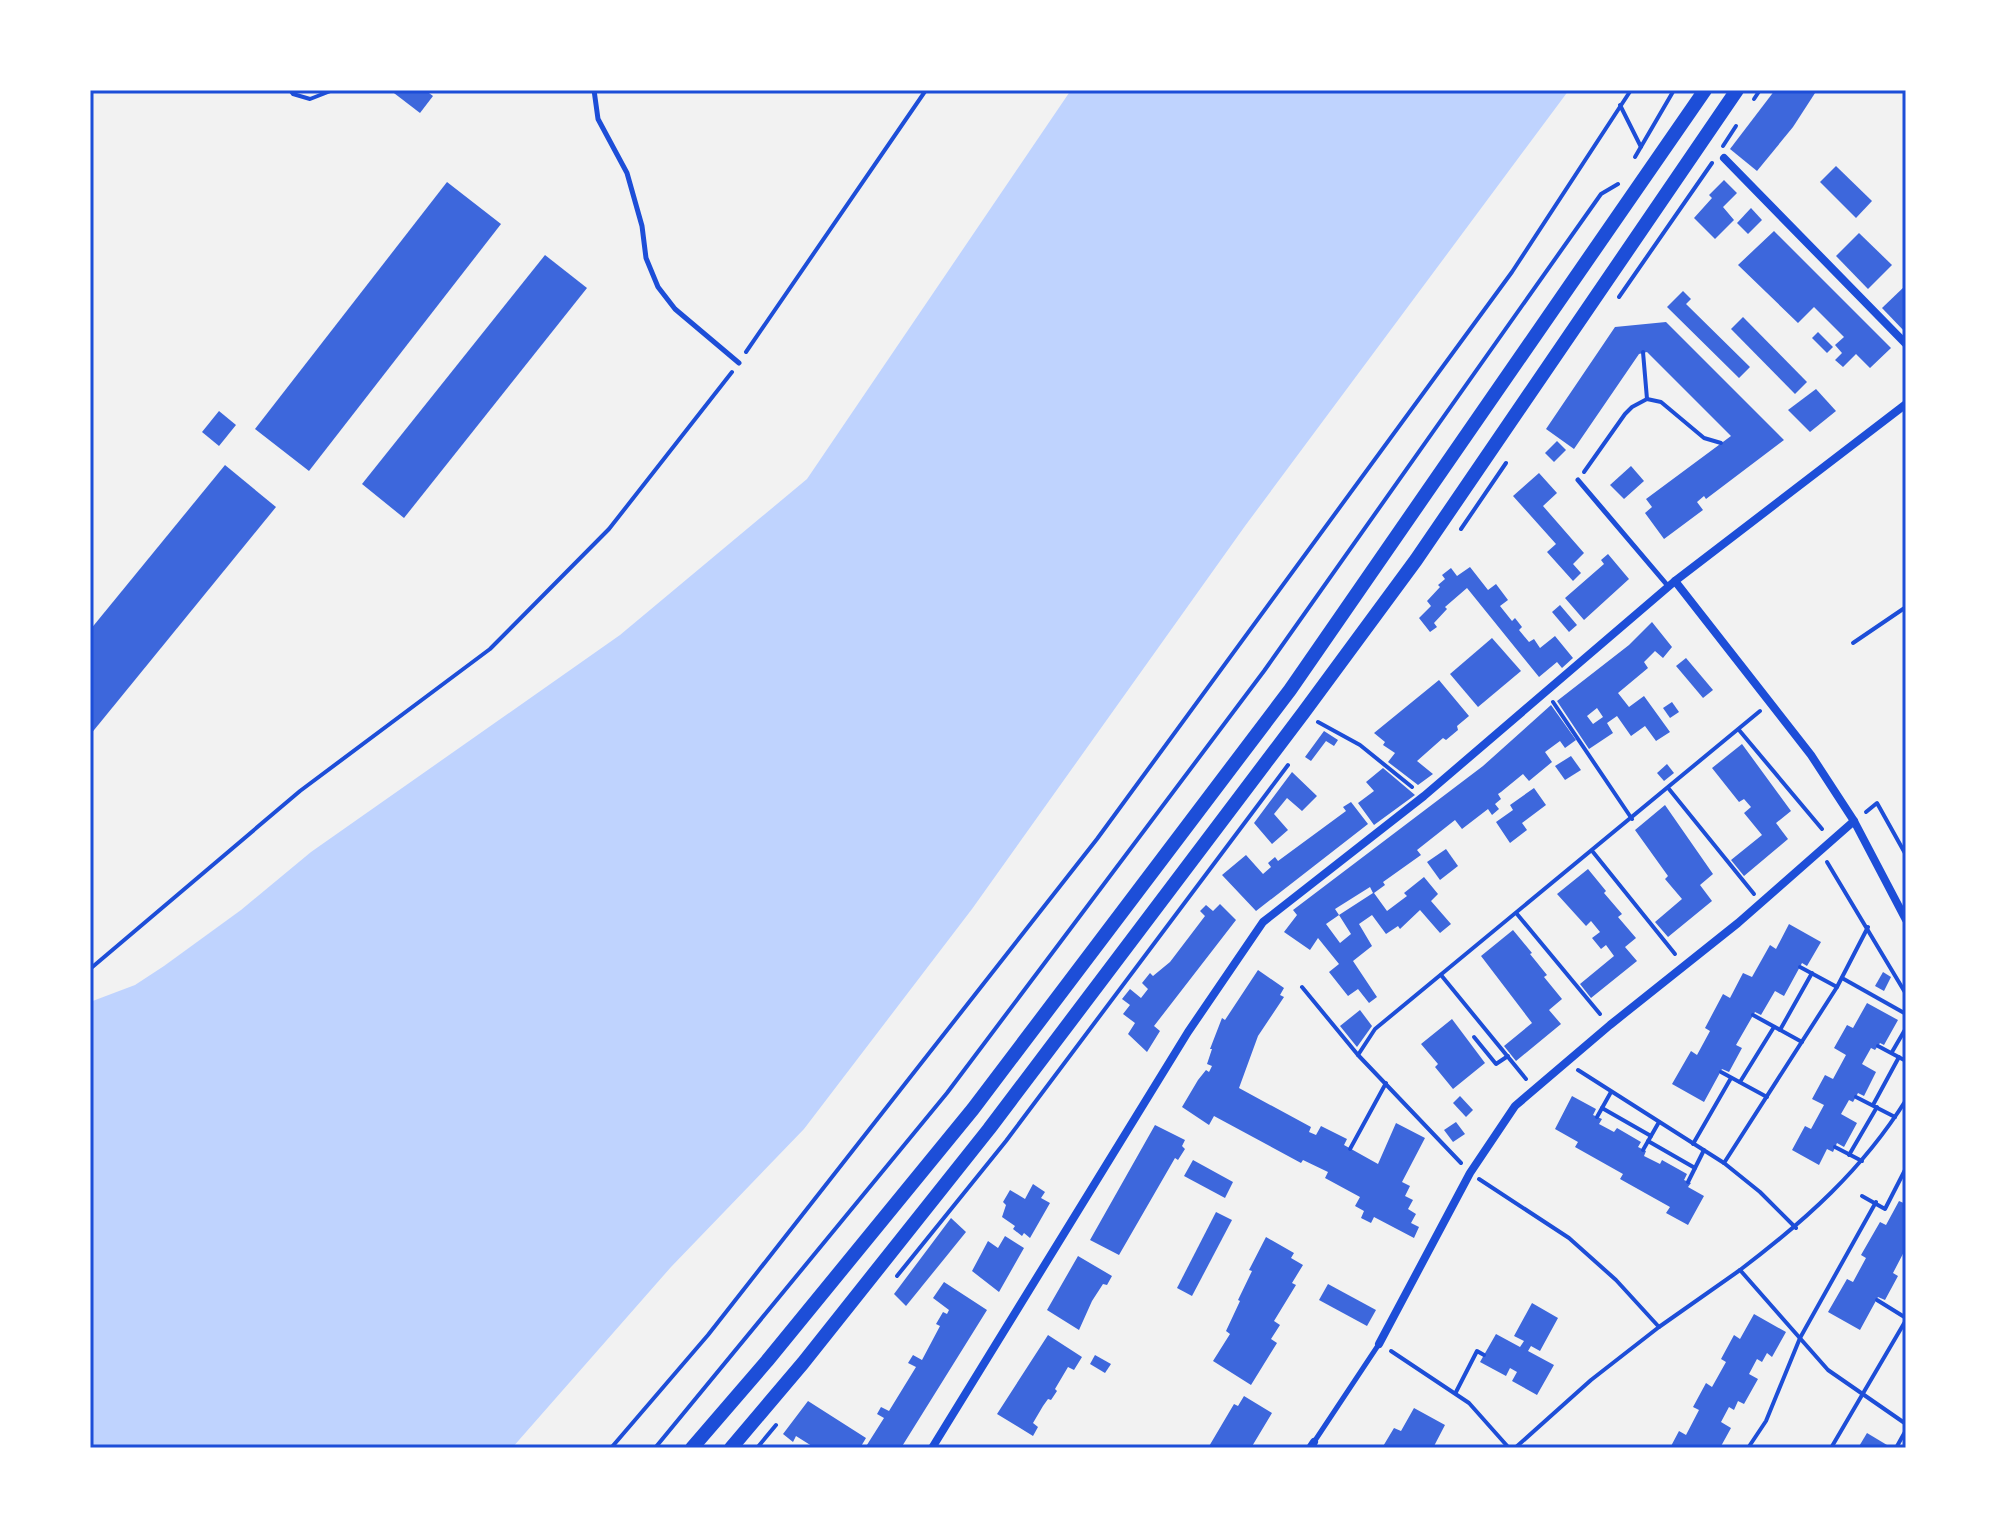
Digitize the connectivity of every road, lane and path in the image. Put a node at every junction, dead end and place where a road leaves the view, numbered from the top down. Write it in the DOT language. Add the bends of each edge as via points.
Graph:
graph roads {
  1 [pos="290,90"];
  2 [pos="333,90"];
  3 [pos="594,90"];
  4 [pos="926,90"];
  5 [pos="1631,90"];
  6 [pos="1674,90"];
  7 [pos="1705,90"];
  8 [pos="1737,90"];
  9 [pos="1620,105"];
  10 [pos="1641,147"];
  11 [pos="1724,158"];
  12 [pos="1634,159"];
  13 [pos="1611,196"];
  14 [pos="1906,344"];
  15 [pos="1643,352"];
  16 [pos="739,363"];
  17 [pos="1647,399"];
  18 [pos="1906,404"];
  19 [pos="1721,443"];
  20 [pos="1578,480"];
  21 [pos="1672,584"];
  22 [pos="1906,607"];
  23 [pos="1853,643"];
  24 [pos="1545,693"];
  25 [pos="1770,703"];
  26 [pos="1304,712"];
  27 [pos="1739,730"];
  28 [pos="1669,789"];
  29 [pos="1424,796"];
  30 [pos="1632,819"];
  31 [pos="1854,821"];
  32 [pos="1831,840"];
  33 [pos="1593,851"];
  34 [pos="1819,852"];
  35 [pos="1906,855"];
  36 [pos="1761,902"];
  37 [pos="1517,914"];
  38 [pos="1906,920"];
  39 [pos="1868,927"];
  40 [pos="1684,965"];
  41 [pos="1800,967"];
  42 [pos="90,969"];
  43 [pos="1812,973"];
  44 [pos="1441,975"];
  45 [pos="1841,978"];
  46 [pos="1302,987"];
  47 [pos="1837,987"];
  48 [pos="1906,994"];
  49 [pos="1906,1014"];
  50 [pos="1753,1015"];
  51 [pos="1610,1025"];
  52 [pos="1774,1027"];
  53 [pos="1906,1028"];
  54 [pos="1780,1030"];
  55 [pos="1474,1037"];
  56 [pos="1802,1042"];
  57 [pos="1878,1046"];
  58 [pos="1892,1052"];
  59 [pos="1358,1055"];
  60 [pos="1508,1056"];
  61 [pos="1899,1057"];
  62 [pos="1906,1061"];
  63 [pos="1566,1062"];
  64 [pos="1721,1072"];
  65 [pos="1731,1078"];
  66 [pos="1740,1082"];
  67 [pos="1386,1083"];
  68 [pos="1535,1090"];
  69 [pos="1611,1092"];
  70 [pos="1767,1097"];
  71 [pos="1856,1097"];
  72 [pos="1906,1100"];
  73 [pos="1875,1106"];
  74 [pos="1602,1108"];
  75 [pos="1597,1117"];
  76 [pos="1895,1117"];
  77 [pos="1659,1122"];
  78 [pos="1649,1138"];
  79 [pos="1693,1144"];
  80 [pos="1835,1147"];
  81 [pos="1350,1149"];
  82 [pos="1643,1150"];
  83 [pos="1704,1150"];
  84 [pos="1849,1155"];
  85 [pos="1862,1161"];
  86 [pos="1724,1163"];
  87 [pos="1695,1168"];
  88 [pos="1906,1168"];
  89 [pos="1470,1173"];
  90 [pos="1688,1182"];
  91 [pos="1862,1196"];
  92 [pos="1876,1202"];
  93 [pos="1796,1228"];
  94 [pos="1740,1270"];
  95 [pos="1877,1300"];
  96 [pos="1906,1319"];
  97 [pos="1659,1327"];
  98 [pos="1800,1338"];
  99 [pos="1379,1344"];
  100 [pos="1484,1355"];
  101 [pos="1456,1392"];
  102 [pos="1860,1395"];
  103 [pos="1906,1427"];
  104 [pos="1312,1445"];
  105 [pos="611,1448"];
  106 [pos="655,1448"];
  107 [pos="692,1448"];
  108 [pos="731,1448"];
  109 [pos="932,1448"];
  110 [pos="1512,1448"];
  111 [pos="1748,1448"];
  112 [pos="1831,1448"];
  113 [pos="1896,1448"];
  1 -- 2 [label="path" via="310,99"];
  3 -- 16 [label="lane" via="598,119 627,173 658,287 675,309"];
  4 -- 16 [label="path"];
  5 -- 9 [label="path"];
  6 -- 10 [label="path"];
  7 -- 107 [label="main road" via="1290,690 973,1109"];
  8 -- 26 [label="main road" via="1416,560"];
  9 -- 10 [label="path"];
  9 -- 105 [label="path" via="1512,272 1097,839 708,1335"];
  10 -- 12 [label="path"];
  11 -- 14 [label="street"];
  13 -- 106 [label="path" via="1620,183 1601,194 1264,671 947,1093"];
  15 -- 17 [label="path"];
  16 -- 42 [label="path" via="609,529 490,649 300,791"];
  17 -- 19 [label="path" via="1661,402 1704,438"];
  17 -- 20 [label="path" via="1625,414"];
  18 -- 21 [label="street"];
  20 -- 21 [label="lane"];
  21 -- 24 [label="street"];
  21 -- 25 [label="street"];
  22 -- 23 [label="path"];
  24 -- 29 [label="street"];
  24 -- 30 [label="path"];
  25 -- 27 [label="path"];
  25 -- 31 [label="street"];
  26 -- 29 [label="path" via="1360,745"];
  26 -- 108 [label="main road" via="989,1129"];
  27 -- 28 [label="path"];
  27 -- 32 [label="path"];
  28 -- 30 [label="path"];
  28 -- 36 [label="path"];
  29 -- 109 [label="street" via="1263,922 1188,1032"];
  30 -- 33 [label="path"];
  31 -- 32 [label="street"];
  31 -- 35 [label="path" via="1877,803"];
  31 -- 38 [label="street"];
  32 -- 34 [label="street"];
  33 -- 37 [label="path"];
  33 -- 40 [label="path"];
  34 -- 36 [label="street"];
  34 -- 39 [label="path"];
  36 -- 40 [label="street"];
  37 -- 44 [label="path"];
  37 -- 51 [label="path"];
  39 -- 45 [label="path"];
  39 -- 48 [label="path"];
  40 -- 51 [label="street"];
  41 -- 43 [label="path"];
  43 -- 47 [label="path"];
  43 -- 54 [label="path"];
  44 -- 59 [label="path" via="1375,1029"];
  44 -- 60 [label="path"];
  45 -- 47 [label="path"];
  45 -- 49 [label="path"];
  46 -- 59 [label="path"];
  47 -- 56 [label="path"];
  50 -- 52 [label="path"];
  51 -- 63 [label="street"];
  52 -- 54 [label="path"];
  52 -- 66 [label="path"];
  53 -- 58 [label="path"];
  54 -- 56 [label="path"];
  55 -- 60 [label="path" via="1496,1064"];
  56 -- 70 [label="path"];
  57 -- 58 [label="path"];
  58 -- 61 [label="path"];
  59 -- 67 [label="path"];
  60 -- 68 [label="path"];
  61 -- 62 [label="path"];
  61 -- 73 [label="path"];
  63 -- 68 [label="street"];
  63 -- 69 [label="path"];
  64 -- 65 [label="path"];
  65 -- 66 [label="path"];
  65 -- 79 [label="path"];
  66 -- 70 [label="path"];
  67 -- 81 [label="path"];
  67 -- 89 [label="path"];
  68 -- 89 [label="street" via="1515,1106"];
  69 -- 74 [label="path"];
  69 -- 77 [label="path"];
  70 -- 86 [label="path"];
  71 -- 73 [label="path"];
  72 -- 76 [label="path"];
  73 -- 76 [label="path"];
  73 -- 84 [label="path"];
  74 -- 75 [label="path"];
  74 -- 78 [label="path"];
  76 -- 85 [label="path"];
  77 -- 78 [label="path"];
  77 -- 79 [label="path"];
  78 -- 82 [label="path"];
  78 -- 87 [label="path"];
  79 -- 83 [label="path"];
  80 -- 84 [label="path"];
  83 -- 86 [label="path"];
  83 -- 87 [label="path"];
  84 -- 85 [label="path"];
  85 -- 93 [label="path"];
  86 -- 93 [label="path"];
  87 -- 90 [label="path"];
  88 -- 92 [label="path" via="1885,1209"];
  89 -- 97 [label="path" via="1569,1238"];
  89 -- 99 [label="street"];
  91 -- 92 [label="path"];
  92 -- 98 [label="path"];
  93 -- 94 [label="path"];
  94 -- 97 [label="path"];
  94 -- 98 [label="path"];
  95 -- 96 [label="path"];
  96 -- 102 [label="path"];
  97 -- 110 [label="path"];
  98 -- 102 [label="path"];
  98 -- 111 [label="path" via="1766,1421"];
  99 -- 101 [label="path"];
  99 -- 104 [label="lane"];
  100 -- 101 [label="path" via="1477,1351"];
  101 -- 110 [label="path"];
  102 -- 103 [label="path"];
  102 -- 112 [label="path"];
  103 -- 113 [label="path"];
}
